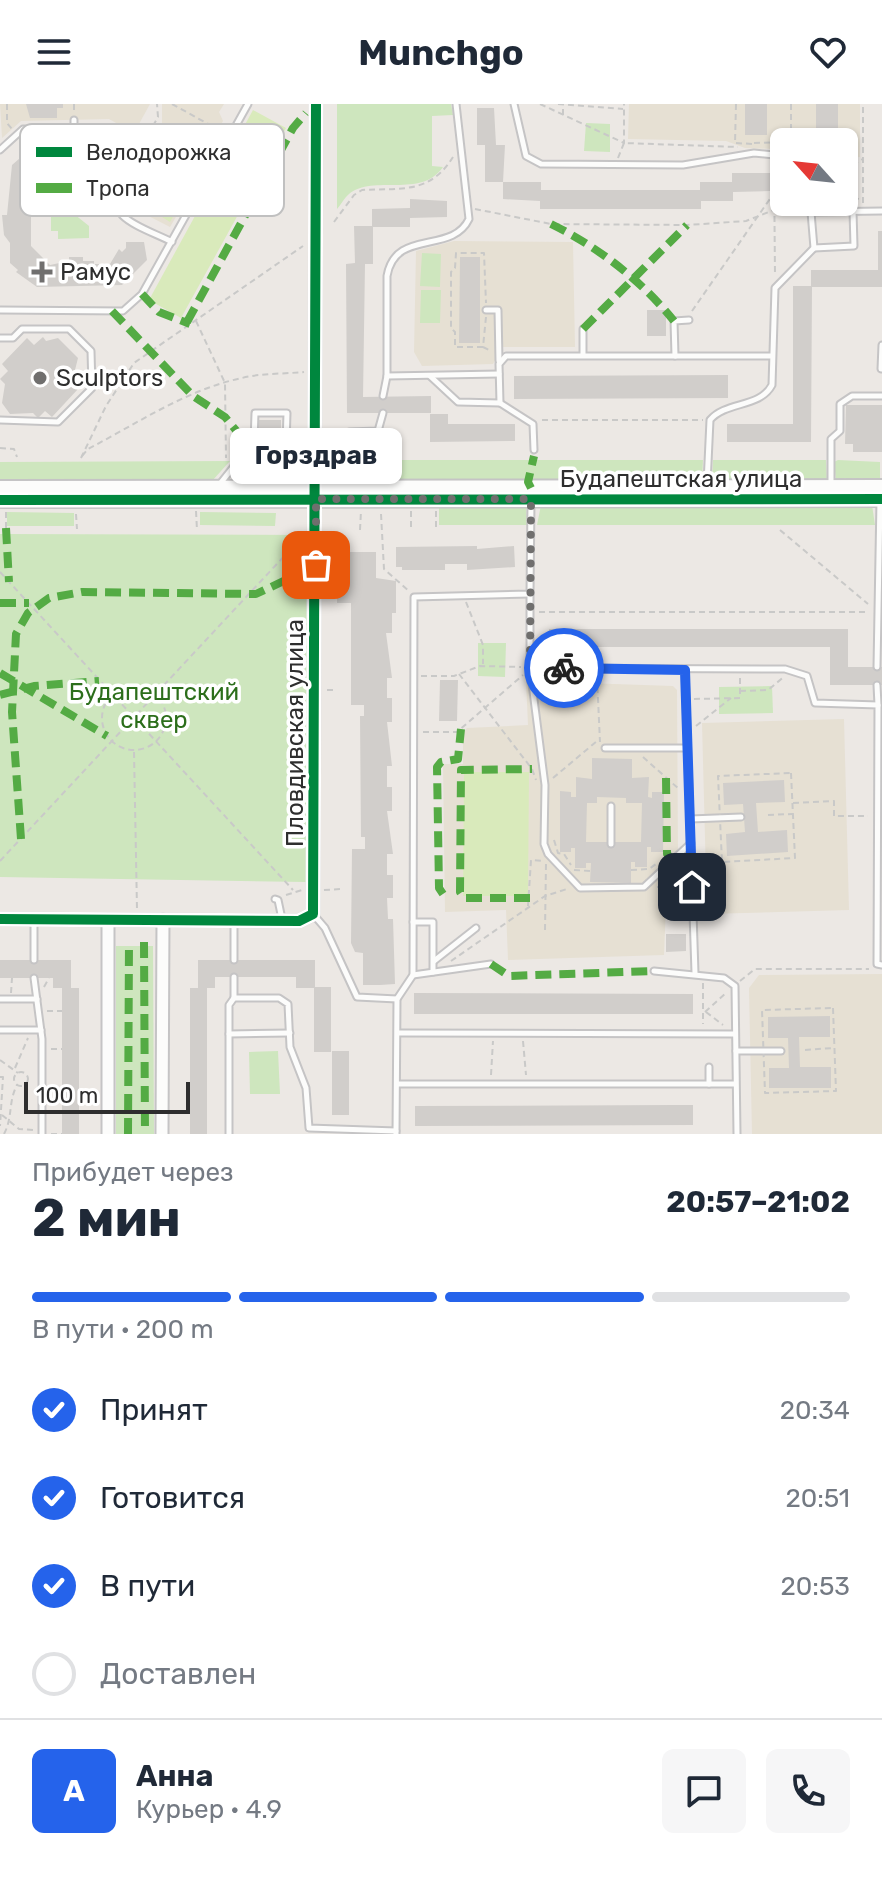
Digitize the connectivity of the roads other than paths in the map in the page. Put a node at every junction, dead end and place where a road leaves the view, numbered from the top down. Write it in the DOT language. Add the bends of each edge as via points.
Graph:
graph roads {
  1 [pos="248,104"];
  2 [pos="316,104"];
  3 [pos="456,104"];
  4 [pos="514,104"];
  5 [pos="74,120"];
  6 [pos="74,124"];
  7 [pos="237,124"];
  8 [pos="20,130"];
  9 [pos="0,150"];
  10 [pos="770,155"];
  11 [pos="858,211"];
  12 [pos="882,211"];
  13 [pos="122,216"];
  14 [pos="186,216"];
  15 [pos="811,216"];
  16 [pos="853,216"];
  17 [pos="172,242"];
  18 [pos="814,248"];
  19 [pos="0,310"];
  20 [pos="486,310"];
  21 [pos="689,320"];
  22 [pos="583,329"];
  23 [pos="0,338"];
  24 [pos="882,345"];
  25 [pos="583,355"];
  26 [pos="881,355"];
  27 [pos="675,356"];
  28 [pos="772,356"];
  29 [pos="499,364"];
  30 [pos="881,369"];
  31 [pos="499,374"];
  32 [pos="430,375"];
  33 [pos="387,376"];
  34 [pos="383,396"];
  35 [pos="882,396"];
  36 [pos="500,403"];
  37 [pos="383,413"];
  38 [pos="0,420"];
  39 [pos="349,432"];
  40 [pos="254,442"];
  41 [pos="270,444"];
  42 [pos="534,450"];
  43 [pos="0,488"];
  44 [pos="216,488"];
  45 [pos="262,488"];
  46 [pos="316,493"];
  47 [pos="531,493"];
  48 [pos="707,493"];
  49 [pos="831,493"];
  50 [pos="881,495"];
  51 [pos="3,505"];
  52 [pos="530,594"];
  53 [pos="879,612"];
  54 [pos="877,667"];
  55 [pos="530,668"];
  56 [pos="685,670"];
  57 [pos="877,685"];
  58 [pos="878,705"];
  59 [pos="605,748"];
  60 [pos="687,748"];
  61 [pos="611,806"];
  62 [pos="741,817"];
  63 [pos="690,819"];
  64 [pos="691,843"];
  65 [pos="611,844"];
  66 [pos="278,899"];
  67 [pos="313,914"];
  68 [pos="0,919"];
  69 [pos="34,920"];
  70 [pos="108,920"];
  71 [pos="163,920"];
  72 [pos="234,921"];
  73 [pos="282,921"];
  74 [pos="413,922"];
  75 [pos="476,928"];
  76 [pos="34,960"];
  77 [pos="234,960"];
  78 [pos="434,962"];
  79 [pos="491,964"];
  80 [pos="880,965"];
  81 [pos="654,971"];
  82 [pos="433,972"];
  83 [pos="695,973"];
  84 [pos="413,975"];
  85 [pos="234,977"];
  86 [pos="34,978"];
  87 [pos="234,998"];
  88 [pos="0,999"];
  89 [pos="37,999"];
  90 [pos="397,999"];
  91 [pos="0,1030"];
  92 [pos="10,1030"];
  93 [pos="41,1030"];
  94 [pos="290,1033"];
  95 [pos="398,1033"];
  96 [pos="229,1034"];
  97 [pos="734,1034"];
  98 [pos="10,1038"];
  99 [pos="736,1051"];
  100 [pos="781,1051"];
  101 [pos="709,1067"];
  102 [pos="397,1084"];
  103 [pos="709,1084"];
  104 [pos="735,1084"];
  105 [pos="42,1132"];
  106 [pos="396,1132"];
  107 [pos="108,1134"];
  108 [pos="162,1134"];
  109 [pos="229,1134"];
  110 [pos="737,1134"];
  1 -- 7 [label="lane"];
  2 -- 46 [label="street, Пловдивская улица"];
  3 -- 33 [label="lane" via="470,208 467,224 457,233 402,249 390,263"];
  4 -- 10 [label="lane" via="530,160 549,165 683,165 744,153"];
  5 -- 6 [label="lane"];
  8 -- 9 [label="lane"];
  11 -- 12 [label="lane"];
  13 -- 17 [label="lane"];
  14 -- 17 [label="lane"];
  15 -- 18 [label="lane"];
  16 -- 18 [label="lane" via="854,246"];
  17 -- 19 [label="lane" via="142,294 123,311"];
  18 -- 28 [label="lane" via="775,288"];
  20 -- 29 [label="lane" via="498,310"];
  21 -- 27 [label="lane" via="674,321"];
  22 -- 25 [label="lane"];
  23 -- 38 [label="lane" via="13,338 22,329 69,329 91,351 92,388 58,422"];
  24 -- 26 [label="lane"];
  25 -- 27 [label="lane"];
  25 -- 29 [label="lane" via="506,356"];
  26 -- 30 [label="lane"];
  27 -- 28 [label="lane"];
  28 -- 48 [label="lane" via="772,385 766,394 710,420"];
  29 -- 31 [label="lane"];
  31 -- 32 [label="lane"];
  31 -- 36 [label="lane"];
  32 -- 33 [label="lane"];
  32 -- 36 [label="lane" via="458,402"];
  33 -- 34 [label="lane"];
  35 -- 49 [label="lane" via="852,396 840,404 840,431 831,439"];
  36 -- 42 [label="lane" via="533,424"];
  37 -- 39 [label="lane" via="381,429"];
  40 -- 41 [label="lane"];
  40 -- 41 [label="lane" via="255,413 287,413 286,444"];
  40 -- 44 [label="lane"];
  40 -- 45 [label="lane" via="246,467"];
  41 -- 41 [label="lane" via="270,433"];
  43 -- 44 [label="street, Будапештская улица"];
  44 -- 45 [label="street, Будапештская улица"];
  45 -- 46 [label="street, Будапештская улица"];
  46 -- 47 [label="street, Будапештская улица"];
  46 -- 51 [label="street, Будапештская улица"];
  46 -- 67 [label="street, Пловдивская улица"];
  47 -- 48 [label="street, Будапештская улица"];
  47 -- 52 [label="lane"];
  48 -- 49 [label="street, Будапештская улица"];
  49 -- 50 [label="street, Будапештская улица"];
  50 -- 53 [label="lane"];
  52 -- 55 [label="lane"];
  52 -- 74 [label="lane" via="414,597"];
  53 -- 54 [label="lane"];
  55 -- 56 [label="lane"];
  55 -- 64 [label="lane" via="548,854 580,888 644,887"];
  56 -- 58 [label="lane" via="792,670 807,676 815,703"];
  56 -- 60 [label="lane"];
  57 -- 58 [label="lane"];
  58 -- 80 [label="lane"];
  59 -- 60 [label="lane"];
  60 -- 63 [label="lane"];
  61 -- 65 [label="lane"];
  62 -- 63 [label="lane"];
  63 -- 64 [label="lane"];
  64 -- 83 [label="lane"];
  66 -- 73 [label="lane"];
  67 -- 73 [label="street"];
  67 -- 90 [label="lane" via="325,928 357,997"];
  68 -- 69 [label="street"];
  69 -- 70 [label="street"];
  69 -- 76 [label="lane"];
  70 -- 71 [label="street"];
  70 -- 107 [label="street"];
  71 -- 72 [label="street"];
  71 -- 108 [label="street"];
  72 -- 73 [label="street"];
  72 -- 77 [label="lane"];
  74 -- 78 [label="lane" via="433,922"];
  74 -- 84 [label="lane"];
  75 -- 78 [label="lane"];
  78 -- 82 [label="lane"];
  79 -- 82 [label="lane"];
  81 -- 83 [label="lane"];
  82 -- 84 [label="lane"];
  83 -- 97 [label="lane" via="724,978 735,986"];
  84 -- 90 [label="lane"];
  85 -- 87 [label="lane"];
  86 -- 89 [label="lane"];
  87 -- 94 [label="lane" via="279,998 289,1007"];
  87 -- 96 [label="lane"];
  88 -- 89 [label="lane"];
  89 -- 93 [label="lane"];
  90 -- 95 [label="lane"];
  91 -- 92 [label="lane"];
  92 -- 93 [label="lane"];
  92 -- 98 [label="lane"];
  93 -- 105 [label="lane"];
  94 -- 96 [label="lane"];
  94 -- 106 [label="lane" via="291,1053 306,1088 309,1128"];
  95 -- 97 [label="lane"];
  95 -- 102 [label="lane"];
  96 -- 109 [label="lane"];
  97 -- 99 [label="lane"];
  99 -- 100 [label="lane"];
  99 -- 104 [label="lane"];
  101 -- 103 [label="lane"];
  102 -- 103 [label="lane"];
  102 -- 106 [label="lane"];
  103 -- 104 [label="lane"];
  104 -- 110 [label="lane"];
}
